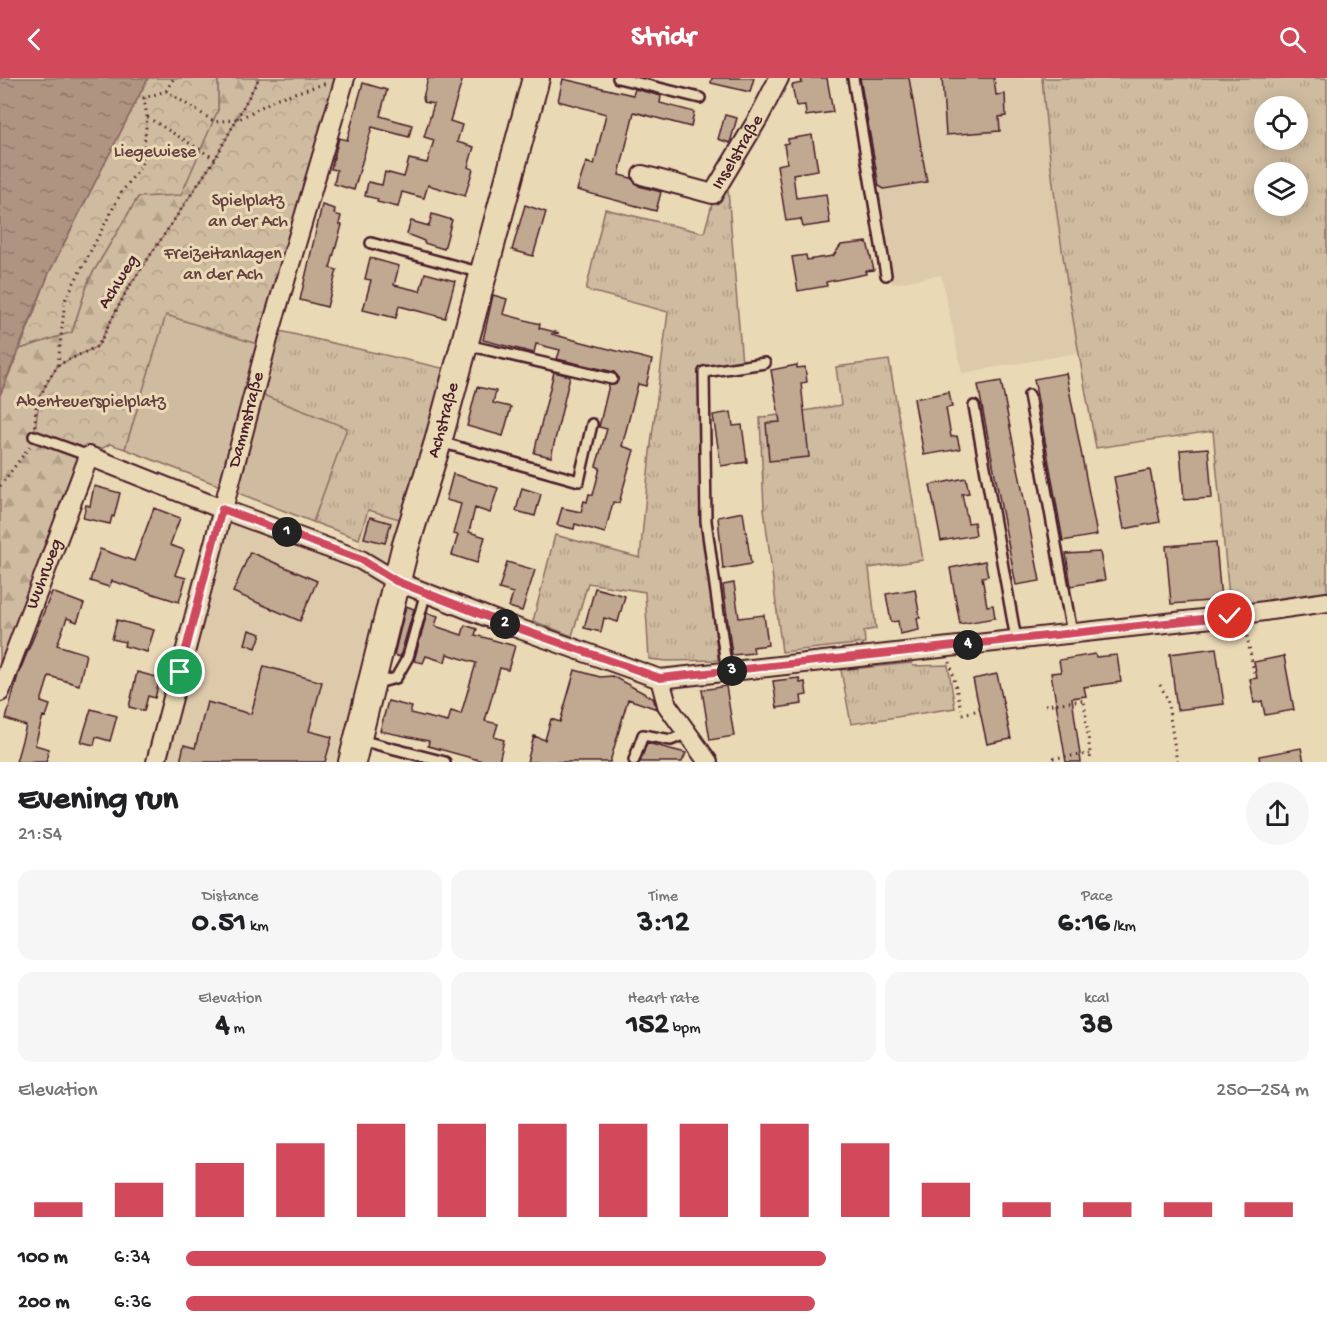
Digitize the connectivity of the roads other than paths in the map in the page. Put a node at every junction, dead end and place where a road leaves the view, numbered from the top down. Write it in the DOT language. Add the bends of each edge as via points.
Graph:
graph roads {
  1 [pos="536,78"];
  2 [pos="618,78"];
  3 [pos="779,78"];
  4 [pos="854,78"];
  5 [pos="339,80"];
  6 [pos="700,98"];
  7 [pos="642,174"];
  8 [pos="371,243"];
  9 [pos="484,274"];
  10 [pos="886,275"];
  11 [pos="464,344"];
  12 [pos="765,363"];
  13 [pos="612,379"];
  14 [pos="1029,396"];
  15 [pos="974,406"];
  16 [pos="592,424"];
  17 [pos="34,436"];
  18 [pos="438,442"];
  19 [pos="89,456"];
  20 [pos="222,509"];
  21 [pos="396,581"];
  22 [pos="426,591"];
  23 [pos="1327,602"];
  24 [pos="1072,633"];
  25 [pos="1016,639"];
  26 [pos="727,672"];
  27 [pos="660,678"];
  28 [pos="371,685"];
  29 [pos="0,693"];
  30 [pos="687,733"];
  31 [pos="355,751"];
  32 [pos="634,760"];
  33 [pos="156,762"];
  34 [pos="445,762"];
  35 [pos="708,762"];
  1 -- 9 [label="main road, Achstraße"];
  2 -- 6 [label="lane"];
  3 -- 7 [label="street, Inselstraße" via="713,194"];
  4 -- 10 [label="lane"];
  5 -- 20 [label="street, Dammstraße"];
  8 -- 9 [label="lane"];
  9 -- 11 [label="main road, Achstraße"];
  11 -- 13 [label="lane"];
  11 -- 18 [label="main road, Achstraße"];
  12 -- 26 [label="lane" via="704,372 706,521"];
  14 -- 24 [label="lane"];
  15 -- 25 [label="lane"];
  16 -- 18 [label="lane" via="579,481"];
  17 -- 19 [label="lane"];
  18 -- 21 [label="main road, Achstraße"];
  19 -- 20 [label="street"];
  19 -- 29 [label="street, Wuhrweg"];
  20 -- 21 [label="street" via="362,560"];
  20 -- 33 [label="street, Dammstraße"];
  21 -- 22 [label="street"];
  21 -- 28 [label="main road, Achstraße"];
  22 -- 27 [label="street" via="500,622"];
  22 -- 28 [label="lane" via="408,657 396,678"];
  23 -- 24 [label="street"];
  24 -- 25 [label="street"];
  25 -- 26 [label="street"];
  26 -- 27 [label="street"];
  27 -- 30 [label="street" via="667,705"];
  28 -- 31 [label="main road, Achstraße"];
  30 -- 32 [label="lane" via="671,740 643,735"];
  30 -- 35 [label="street"];
  31 -- 34 [label="lane"];
}
